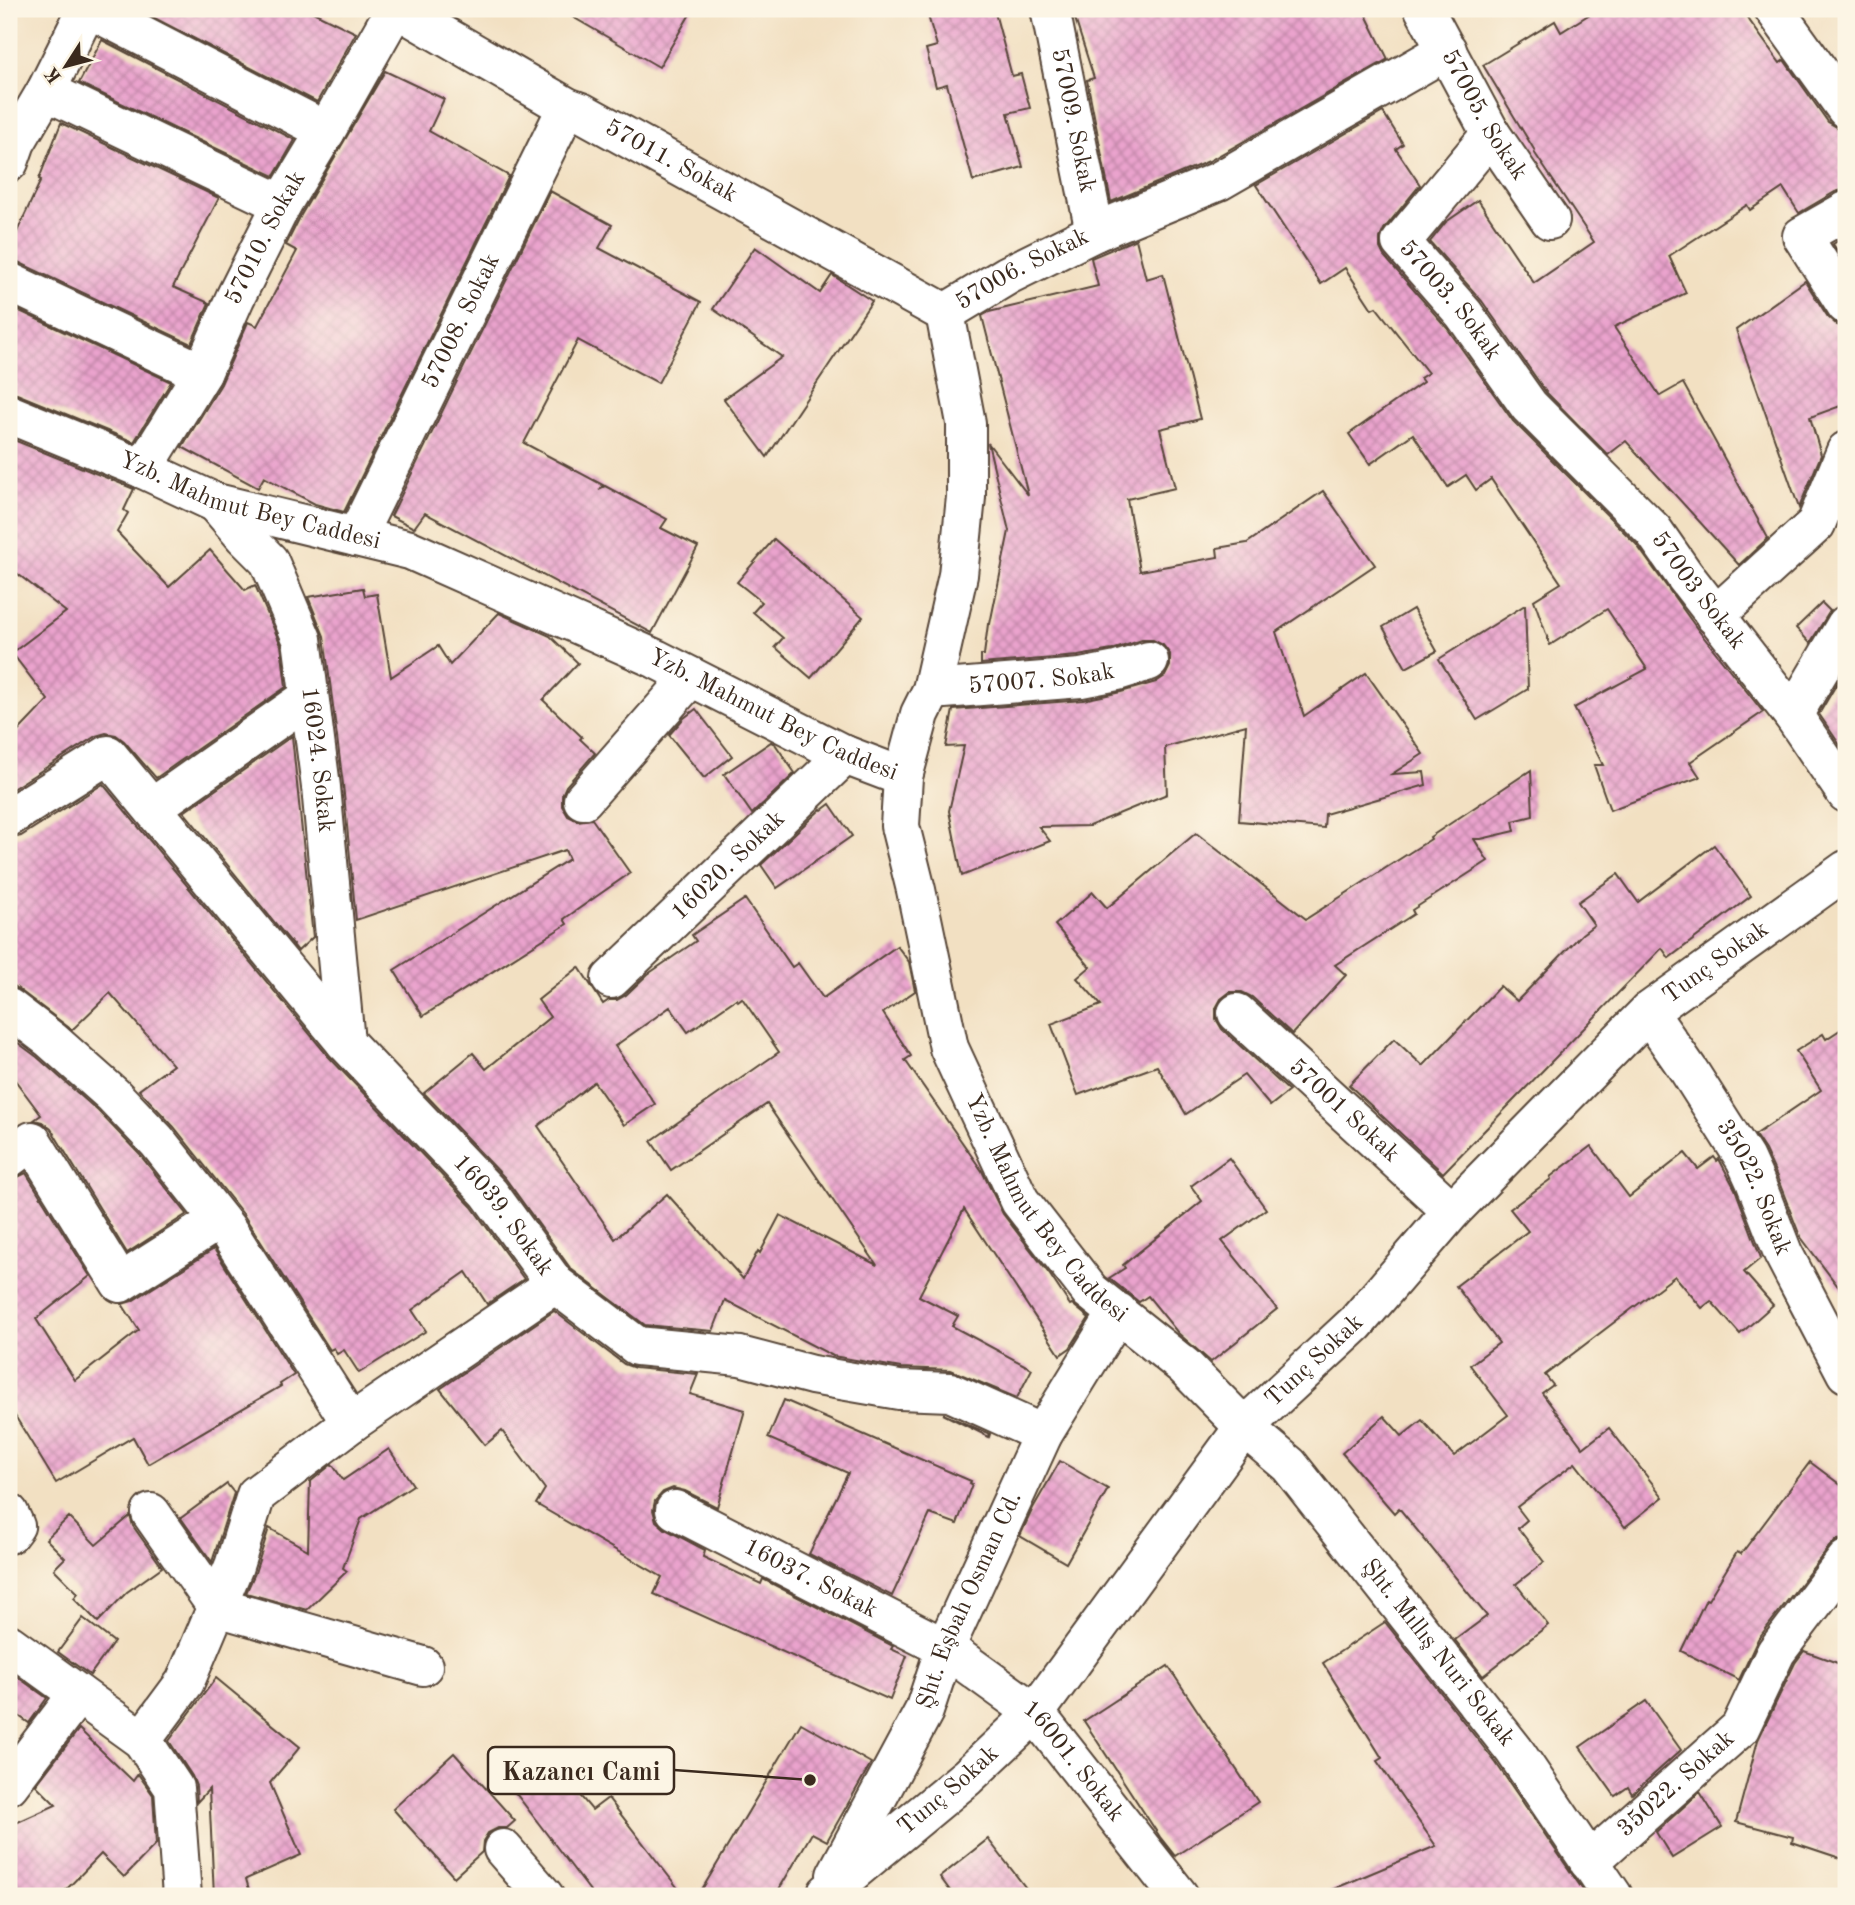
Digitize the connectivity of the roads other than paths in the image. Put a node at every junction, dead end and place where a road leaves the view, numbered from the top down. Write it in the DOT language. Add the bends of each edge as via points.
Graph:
graph roads {
  1 [pos="89,9"];
  2 [pos="396,9"];
  3 [pos="1050,9"];
  4 [pos="1424,9"];
  5 [pos="1774,9"];
  6 [pos="1447,51"];
  7 [pos="46,91"];
  8 [pos="567,107"];
  9 [pos="1846,109"];
  10 [pos="326,131"];
  11 [pos="1491,134"];
  12 [pos="11,147"];
  13 [pos="282,204"];
  14 [pos="1846,211"];
  15 [pos="1550,220"];
  16 [pos="1095,232"];
  17 [pos="9,282"];
  18 [pos="1846,305"];
  19 [pos="946,313"];
  20 [pos="202,373"];
  21 [pos="1529,406"];
  22 [pos="9,414"];
  23 [pos="1846,451"];
  24 [pos="143,468"];
  25 [pos="216,503"];
  26 [pos="356,537"];
  27 [pos="1715,616"];
  28 [pos="1846,625"];
  29 [pos="1149,660"];
  30 [pos="691,677"];
  31 [pos="932,690"];
  32 [pos="308,698"];
  33 [pos="1793,715"];
  34 [pos="845,755"];
  35 [pos="903,777"];
  36 [pos="1846,793"];
  37 [pos="583,800"];
  38 [pos="153,807"];
  39 [pos="9,817"];
  40 [pos="1846,870"];
  41 [pos="611,979"];
  42 [pos="9,1008"];
  43 [pos="1648,1012"];
  44 [pos="1237,1013"];
  45 [pos="345,1042"];
  46 [pos="9,1158"];
  47 [pos="1452,1211"];
  48 [pos="219,1220"];
  49 [pos="555,1284"];
  50 [pos="1118,1312"];
  51 [pos="1841,1350"];
  52 [pos="351,1423"];
  53 [pos="1244,1427"];
  54 [pos="1043,1434"];
  55 [pos="676,1510"];
  56 [pos="9,1513"];
  57 [pos="150,1513"];
  58 [pos="9,1534"];
  59 [pos="1846,1559"];
  60 [pos="216,1607"];
  61 [pos="9,1644"];
  62 [pos="945,1648"];
  63 [pos="423,1666"];
  64 [pos="78,1694"];
  65 [pos="1035,1713"];
  66 [pos="142,1740"];
  67 [pos="9,1785"];
  68 [pos="503,1849"];
  69 [pos="1589,1862"];
  70 [pos="826,1894"];
  71 [pos="182,1896"];
  72 [pos="544,1896"];
  73 [pos="1179,1896"];
  74 [pos="1613,1896"];
  1 -- 7 [label="street"];
  1 -- 10 [label="street"];
  2 -- 8 [label="street, 57011. Sokak"];
  2 -- 10 [label="street, 57010. Sokak"];
  3 -- 16 [label="street, 57009. Sokak"];
  4 -- 6 [label="street, 57005. Sokak"];
  5 -- 9 [label="street"];
  6 -- 11 [label="street, 57005. Sokak"];
  6 -- 16 [label="street, 57006. Sokak" via="1219,181"];
  7 -- 12 [label="street"];
  7 -- 13 [label="street"];
  8 -- 19 [label="street, 57011. Sokak"];
  8 -- 26 [label="street, 57008. Sokak"];
  10 -- 13 [label="street, 57010. Sokak"];
  11 -- 15 [label="street, 57005. Sokak"];
  11 -- 21 [label="street, 57003. Sokak" via="1401,242 1464,314"];
  13 -- 20 [label="street, 57010. Sokak"];
  14 -- 18 [label="street" via="1802,236"];
  16 -- 19 [label="street, 57006. Sokak" via="1008,275"];
  17 -- 20 [label="street"];
  19 -- 31 [label="street, 57006. Sokak" via="966,423 966,497 958,575"];
  20 -- 24 [label="street, 57010. Sokak"];
  21 -- 27 [label="street, 57003 Sokak" via="1653,530"];
  22 -- 24 [label="street, Yzb. Mahmut Bey Caddesi"];
  23 -- 27 [label="street" via="1816,524"];
  24 -- 25 [label="street, Yzb. Mahmut Bey Caddesi"];
  25 -- 26 [label="street, Yzb. Mahmut Bey Caddesi"];
  25 -- 32 [label="street, 16024. Sokak" via="269,561 302,639"];
  26 -- 30 [label="street, Yzb. Mahmut Bey Caddesi" via="410,551"];
  27 -- 33 [label="street, 57003 Sokak"];
  28 -- 33 [label="street"];
  29 -- 31 [label="street, 57007. Sokak" via="1081,678"];
  30 -- 34 [label="street, Yzb. Mahmut Bey Caddesi"];
  30 -- 37 [label="street"];
  31 -- 35 [label="street, 57006. Sokak" via="920,714"];
  32 -- 38 [label="street"];
  32 -- 45 [label="street, 16024. Sokak"];
  33 -- 36 [label="street, 57003 Sokak"];
  34 -- 35 [label="street, Yzb. Mahmut Bey Caddesi"];
  34 -- 41 [label="street, 16020. Sokak"];
  35 -- 50 [label="street, Yzb. Mahmut Bey Caddesi" via="900,826 949,1048 1020,1201 1090,1291"];
  38 -- 39 [label="street, 16039. Sokak" via="108,755"];
  38 -- 45 [label="street, 16039. Sokak"];
  40 -- 43 [label="street, Tunç Sokak"];
  42 -- 48 [label="street" via="113,1095 157,1141"];
  43 -- 47 [label="street, Tunç Sokak"];
  43 -- 51 [label="street, 35022. Sokak" via="1745,1159 1783,1252"];
  44 -- 47 [label="street, 57001 Sokak"];
  45 -- 49 [label="street, 16039. Sokak" via="489,1193"];
  46 -- 48 [label="street" via="32,1141 120,1283"];
  47 -- 53 [label="street, Tunç Sokak" via="1356,1323"];
  48 -- 52 [label="street"];
  49 -- 52 [label="street"];
  49 -- 54 [label="street, 16039. Sokak" via="637,1346 740,1356 812,1375 899,1390 950,1392"];
  50 -- 53 [label="street, Yzb. Mahmut Bey Caddesi" via="1184,1366"];
  50 -- 54 [label="street, Şht. Eşbah Osman Cd."];
  52 -- 60 [label="street" via="256,1495"];
  53 -- 65 [label="street, Tunç Sokak"];
  53 -- 69 [label="street, Şht. Mıllış Nuri Sokak" via="1289,1465 1514,1750"];
  54 -- 62 [label="street, Şht. Eşbah Osman Cd."];
  55 -- 62 [label="street, 16037. Sokak"];
  56 -- 58 [label="street" via="15,1526"];
  57 -- 60 [label="street"];
  59 -- 69 [label="street, 35022. Sokak" via="1776,1652 1740,1728"];
  60 -- 63 [label="street"];
  60 -- 66 [label="street" via="185,1682"];
  61 -- 64 [label="street"];
  62 -- 65 [label="street, 16001. Sokak"];
  62 -- 70 [label="street, Şht. Eşbah Osman Cd." via="924,1711"];
  64 -- 66 [label="street"];
  64 -- 67 [label="street"];
  65 -- 70 [label="street, Tunç Sokak" via="967,1777"];
  65 -- 73 [label="street, 16001. Sokak"];
  66 -- 71 [label="street" via="174,1788"];
  68 -- 72 [label="street"];
  69 -- 74 [label="street, Şht. Mıllış Nuri Sokak"];
}
